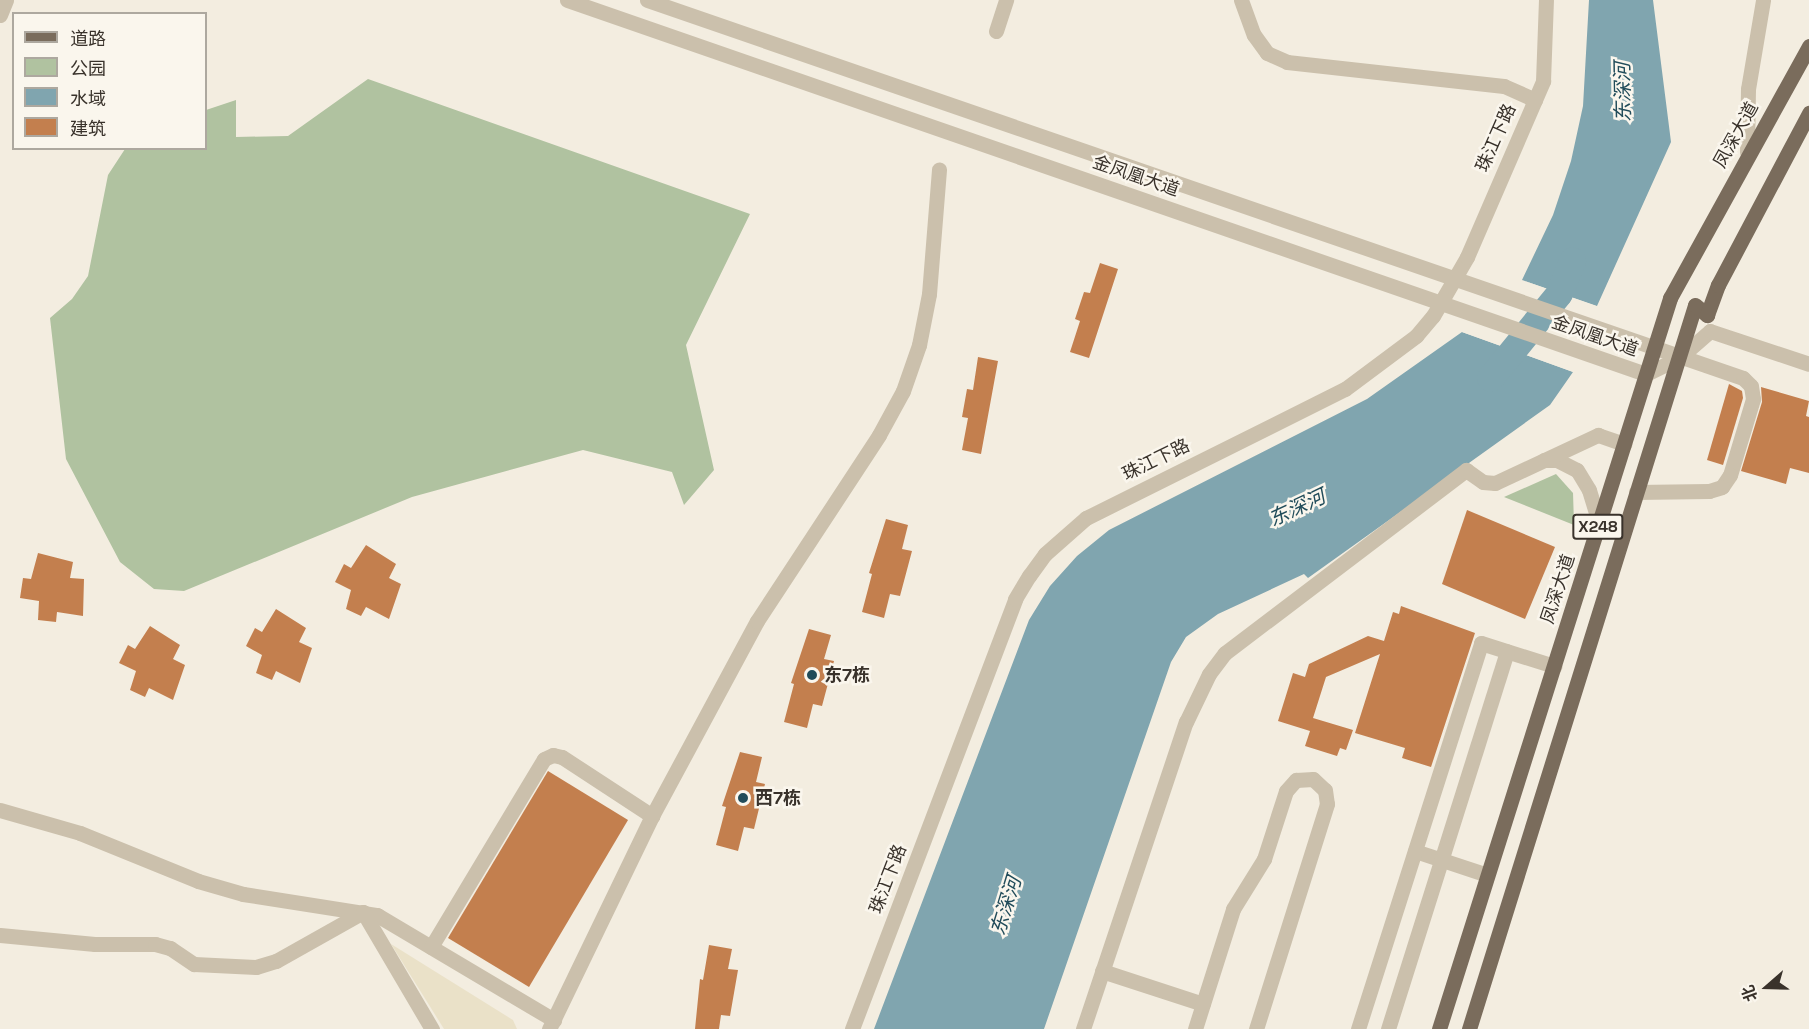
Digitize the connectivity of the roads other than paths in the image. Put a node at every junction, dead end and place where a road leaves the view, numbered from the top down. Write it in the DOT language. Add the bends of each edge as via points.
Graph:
graph roads {
  1 [pos="6,0"];
  2 [pos="567,0"];
  3 [pos="647,0"];
  4 [pos="1005,0"];
  5 [pos="1241,0"];
  6 [pos="1546,0"];
  7 [pos="1763,0"];
  8 [pos="0,15"];
  9 [pos="996,32"];
  10 [pos="1809,46"];
  11 [pos="1535,100"];
  12 [pos="1809,113"];
  13 [pos="1748,152"];
  14 [pos="939,169"];
  15 [pos="1454,280"];
  16 [pos="1441,303"];
  17 [pos="1654,349"];
  18 [pos="1679,358"];
  19 [pos="1809,364"];
  20 [pos="1646,374"];
  21 [pos="1624,444"];
  22 [pos="1544,460"];
  23 [pos="1636,492"];
  24 [pos="1599,522"];
  25 [pos="1507,651"];
  26 [pos="1554,666"];
  27 [pos="0,810"];
  28 [pos="652,816"];
  29 [pos="1415,851"];
  30 [pos="1441,860"];
  31 [pos="1487,875"];
  32 [pos="363,912"];
  33 [pos="0,935"];
  34 [pos="431,947"];
  35 [pos="1102,971"];
  36 [pos="1203,1004"];
  37 [pos="552,1024"];
  38 [pos="432,1029"];
  39 [pos="852,1029"];
  40 [pos="1083,1029"];
  41 [pos="1195,1029"];
  42 [pos="1256,1029"];
  43 [pos="1358,1029"];
  44 [pos="1388,1029"];
  45 [pos="1438,1029"];
  46 [pos="1469,1029"];
  1 -- 8 [label="street"];
  2 -- 16 [label="street, 金凤凰大道"];
  3 -- 15 [label="street, 金凤凰大道"];
  4 -- 9 [label="street"];
  5 -- 11 [label="street" via="1254,35 1267,53 1287,62 1504,86"];
  6 -- 11 [label="street, 珠江下路" via="1546,64"];
  7 -- 13 [label="street" via="1748,89"];
  10 -- 13 [label="main road, 凤深大道 / X248"];
  11 -- 15 [label="street, 珠江下路"];
  12 -- 18 [label="main road, X248" via="1718,285 1707,315 1695,305"];
  13 -- 17 [label="main road, 凤深大道 / X248" via="1670,298"];
  14 -- 28 [label="street" via="929,294 920,345 903,391 879,435 757,621"];
  15 -- 16 [label="street, 珠江下路"];
  15 -- 17 [label="street, 金凤凰大道"];
  16 -- 20 [label="street, 金凤凰大道"];
  16 -- 39 [label="street, 珠江下路" via="1401,350 1345,389 1110,504 1086,518 1046,554 1015,599"];
  17 -- 18 [label="street, 金凤凰大道"];
  17 -- 20 [label="main road, 凤深大道 / X248"];
  18 -- 19 [label="street" via="1710,331"];
  18 -- 20 [label="street, 金凤凰大道"];
  18 -- 23 [label="main road, X248"];
  18 -- 23 [label="street" via="1743,378 1751,386 1753,399 1731,475 1722,487 1709,491"];
  20 -- 21 [label="main road, 凤深大道 / X248"];
  21 -- 22 [label="street" via="1598,435"];
  21 -- 24 [label="main road, 凤深大道 / X248"];
  22 -- 24 [label="street" via="1557,460 1577,470 1589,490"];
  22 -- 35 [label="street" via="1495,483 1483,482 1466,470 1225,653 1209,674 1186,722"];
  23 -- 46 [label="main road, X248"];
  24 -- 26 [label="main road, 凤深大道 / X248"];
  25 -- 26 [label="street"];
  25 -- 29 [label="street" via="1481,643"];
  25 -- 30 [label="street"];
  26 -- 31 [label="main road, 凤深大道 / X248"];
  27 -- 32 [label="street" via="81,833 198,881 243,894"];
  28 -- 34 [label="street" via="562,757 553,754 544,759"];
  28 -- 37 [label="street"];
  29 -- 30 [label="street"];
  29 -- 43 [label="street"];
  30 -- 31 [label="street"];
  30 -- 44 [label="street"];
  31 -- 45 [label="main road, 凤深大道 / X248"];
  32 -- 33 [label="street" via="276,962 256,967 194,964 170,948 155,944 95,944"];
  32 -- 34 [label="street" via="377,915"];
  32 -- 38 [label="street"];
  34 -- 37 [label="street"];
  35 -- 36 [label="street"];
  35 -- 40 [label="street"];
  36 -- 41 [label="street"];
  36 -- 42 [label="street" via="1233,909 1264,859 1286,791 1296,780 1313,779 1325,789 1327,804"];
}
